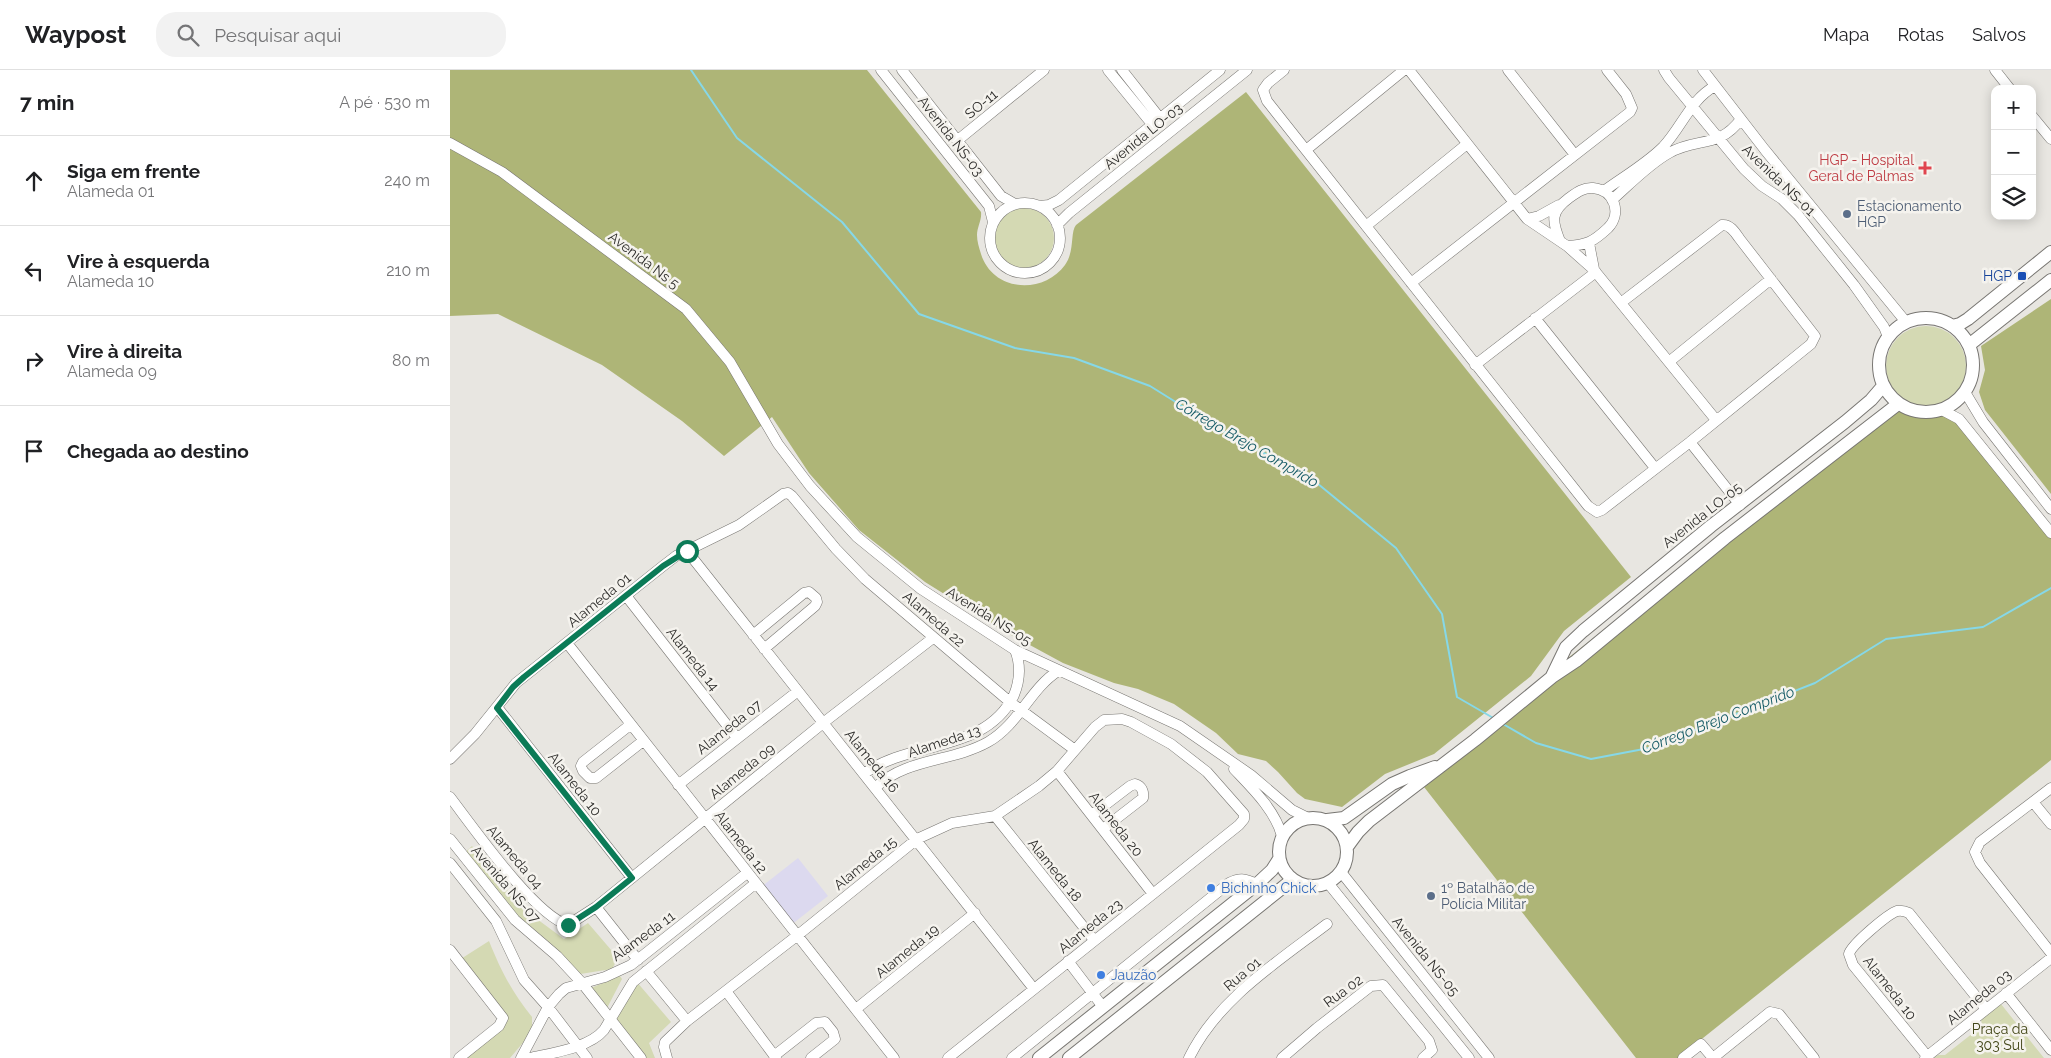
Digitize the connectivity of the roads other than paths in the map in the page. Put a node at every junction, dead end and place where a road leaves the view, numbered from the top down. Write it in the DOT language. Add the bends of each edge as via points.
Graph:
graph roads {
  1 [pos="881,70"];
  2 [pos="902,70"];
  3 [pos="1044,70"];
  4 [pos="1108,70"];
  5 [pos="1122,70"];
  6 [pos="1220,70"];
  7 [pos="1247,70"];
  8 [pos="1284,70"];
  9 [pos="1404,70"];
  10 [pos="1409,70"];
  11 [pos="1508,70"];
  12 [pos="1607,70"];
  13 [pos="1664,70"];
  14 [pos="1703,70"];
  15 [pos="1995,70"];
  16 [pos="2007,85"];
  17 [pos="1714,86"];
  18 [pos="1692,107"];
  19 [pos="1741,119"];
  20 [pos="1156,120"];
  21 [pos="2036,121"];
  22 [pos="1719,139"];
  23 [pos="2051,139"];
  24 [pos="958,140"];
  25 [pos="450,143"];
  26 [pos="1467,144"];
  27 [pos="1306,150"];
  28 [pos="1575,155"];
  29 [pos="1604,191"];
  30 [pos="1612,200"];
  31 [pos="1515,203"];
  32 [pos="1014,204"];
  33 [pos="1558,205"];
  34 [pos="1040,206"];
  35 [pos="1528,219"];
  36 [pos="993,222"];
  37 [pos="1057,224"];
  38 [pos="1366,226"];
  39 [pos="1589,243"];
  40 [pos="1563,244"];
  41 [pos="2051,252"];
  42 [pos="1595,271"];
  43 [pos="1771,279"];
  44 [pos="2051,280"];
  45 [pos="1411,283"];
  46 [pos="1622,302"];
  47 [pos="1535,318"];
  48 [pos="1906,322"];
  49 [pos="1952,326"];
  50 [pos="1888,337"];
  51 [pos="1968,345"];
  52 [pos="1670,361"];
  53 [pos="1476,365"];
  54 [pos="1882,386"];
  55 [pos="1965,392"];
  56 [pos="1898,404"];
  57 [pos="1942,410"];
  58 [pos="1716,420"];
  59 [pos="1690,442"];
  60 [pos="778,444"];
  61 [pos="1655,468"];
  62 [pos="789,493"];
  63 [pos="1740,505"];
  64 [pos="2051,509"];
  65 [pos="2051,533"];
  66 [pos="687,551"];
  67 [pos="626,596"];
  68 [pos="753,634"];
  69 [pos="933,638"];
  70 [pos="567,643"];
  71 [pos="764,649"];
  72 [pos="1015,650"];
  73 [pos="1058,671"];
  74 [pos="1552,677"];
  75 [pos="798,691"];
  76 [pos="1010,702"];
  77 [pos="497,708"];
  78 [pos="1022,711"];
  79 [pos="823,723"];
  80 [pos="630,725"];
  81 [pos="738,738"];
  82 [pos="642,741"];
  83 [pos="1075,750"];
  84 [pos="450,759"];
  85 [pos="1225,759"];
  86 [pos="1439,766"];
  87 [pos="1057,771"];
  88 [pos="865,773"];
  89 [pos="678,785"];
  90 [pos="876,788"];
  91 [pos="2051,788"];
  92 [pos="450,797"];
  93 [pos="2033,802"];
  94 [pos="1092,814"];
  95 [pos="1244,814"];
  96 [pos="994,816"];
  97 [pos="705,818"];
  98 [pos="1308,818"];
  99 [pos="1327,820"];
  100 [pos="2051,824"];
  101 [pos="1103,829"];
  102 [pos="1282,836"];
  103 [pos="917,839"];
  104 [pos="450,840"];
  105 [pos="1347,847"];
  106 [pos="1279,859"];
  107 [pos="450,863"];
  108 [pos="747,872"];
  109 [pos="1341,872"];
  110 [pos="632,878"];
  111 [pos="1292,880"];
  112 [pos="756,883"];
  113 [pos="1328,883"];
  114 [pos="1257,884"];
  115 [pos="1153,894"];
  116 [pos="596,907"];
  117 [pos="975,913"];
  118 [pos="694,916"];
  119 [pos="1327,924"];
  120 [pos="568,925"];
  121 [pos="701,926"];
  122 [pos="798,935"];
  123 [pos="1094,940"];
  124 [pos="450,950"];
  125 [pos="2051,953"];
  126 [pos="2051,958"];
  127 [pos="638,960"];
  128 [pos="1068,961"];
  129 [pos="646,971"];
  130 [pos="582,983"];
  131 [pos="1034,989"];
  132 [pos="726,991"];
  133 [pos="1092,993"];
  134 [pos="2006,993"];
  135 [pos="548,1007"];
  136 [pos="1102,1007"];
  137 [pos="856,1009"];
  138 [pos="1986,1009"];
  139 [pos="611,1020"];
  140 [pos="687,1021"];
  141 [pos="578,1046"];
  142 [pos="2051,1050"];
  143 [pos="775,1057"];
  144 [pos="1926,1057"];
  145 [pos="459,1058"];
  146 [pos="521,1058"];
  147 [pos="530,1058"];
  148 [pos="587,1058"];
  149 [pos="641,1058"];
  150 [pos="667,1058"];
  151 [pos="811,1058"];
  152 [pos="894,1058"];
  153 [pos="949,1058"];
  154 [pos="1012,1058"];
  155 [pos="1038,1058"];
  156 [pos="1069,1058"];
  157 [pos="1189,1058"];
  158 [pos="1282,1058"];
  159 [pos="1423,1058"];
  160 [pos="1469,1058"];
  161 [pos="1489,1058"];
  162 [pos="1683,1058"];
  163 [pos="1713,1058"];
  164 [pos="1814,1058"];
  1 -- 36 [label="street, Avenida NS-03" via="989,206"];
  2 -- 24 [label="street, Avenida NS-03"];
  3 -- 24 [label="street, SO-11"];
  4 -- 20 [label="street"];
  5 -- 20 [label="street"];
  6 -- 20 [label="street, Avenida LO-03"];
  7 -- 37 [label="street, Avenida LO-03"];
  8 -- 27 [label="street" via="1268,83 1264,95"];
  9 -- 27 [label="street"];
  10 -- 26 [label="street"];
  11 -- 28 [label="street"];
  12 -- 28 [label="street" via="1626,94 1632,108"];
  13 -- 18 [label="street, Avenida NS-01"];
  14 -- 17 [label="street, Avenida NS-01"];
  15 -- 16 [label="street"];
  17 -- 18 [label="street"];
  17 -- 19 [label="street, Avenida NS-01"];
  18 -- 22 [label="street, Avenida NS-01"];
  18 -- 29 [label="street" via="1662,148"];
  19 -- 22 [label="street"];
  19 -- 48 [label="street, Avenida NS-01"];
  20 -- 34 [label="street, Avenida LO-03" via="1059,200"];
  21 -- 23 [label="street"];
  22 -- 30 [label="street" via="1663,156"];
  22 -- 50 [label="street, Avenida NS-01" via="1744,169 1798,215 1859,292"];
  24 -- 32 [label="street, Avenida NS-03" via="1001,196"];
  25 -- 60 [label="street, Avenida Ns 5" via="502,172 686,309 730,362"];
  26 -- 31 [label="street"];
  26 -- 38 [label="street"];
  27 -- 38 [label="street"];
  28 -- 31 [label="street"];
  29 -- 30 [label="street"];
  29 -- 33 [label="street" via="1593,188 1578,191"];
  30 -- 39 [label="street" via="1616,212 1614,221"];
  31 -- 35 [label="street"];
  31 -- 45 [label="street"];
  32 -- 34 [label="street"];
  32 -- 36 [label="street"];
  33 -- 35 [label="street"];
  33 -- 40 [label="street" via="1554,217"];
  34 -- 37 [label="street"];
  35 -- 40 [label="street"];
  36 -- 37 [label="street, Avenida NS-03" via="990,235 993,253 1005,267 1022,273 1040,269 1054,256 1060,238"];
  38 -- 45 [label="street"];
  39 -- 40 [label="street"];
  39 -- 42 [label="street"];
  40 -- 42 [label="street"];
  41 -- 49 [label="main road" via="1968,319"];
  42 -- 46 [label="street"];
  42 -- 47 [label="street"];
  43 -- 46 [label="street" via="1729,226 1722,224"];
  43 -- 52 [label="street"];
  43 -- 58 [label="street" via="1814,333 1814,339"];
  44 -- 51 [label="main road"];
  45 -- 53 [label="street"];
  46 -- 52 [label="street"];
  47 -- 53 [label="street"];
  47 -- 61 [label="street"];
  48 -- 49 [label="main road" via="1923,317"];
  48 -- 50 [label="main road"];
  49 -- 51 [label="main road"];
  50 -- 54 [label="main road" via="1880,355"];
  51 -- 55 [label="main road" via="1973,369"];
  52 -- 58 [label="street"];
  53 -- 61 [label="street" via="1592,510 1602,510"];
  54 -- 56 [label="main road"];
  54 -- 63 [label="main road, Avenida LO-05" via="1872,400"];
  55 -- 57 [label="main road"];
  55 -- 64 [label="street" via="1983,422"];
  56 -- 57 [label="main road" via="1919,412"];
  56 -- 74 [label="main road, Avenida LO-05"];
  57 -- 65 [label="street" via="1960,419"];
  58 -- 59 [label="street"];
  59 -- 61 [label="street"];
  59 -- 63 [label="street"];
  60 -- 72 [label="street, Avenida NS-05" via="810,486 857,537 921,589"];
  62 -- 66 [label="street, Alameda 01" via="784,493 739,526"];
  62 -- 69 [label="street, Alameda 22" via="850,565"];
  63 -- 74 [label="main road, Avenida LO-05" via="1566,647"];
  66 -- 67 [label="street, Alameda 01"];
  66 -- 68 [label="street, Alameda 16"];
  67 -- 70 [label="street, Alameda 01"];
  67 -- 81 [label="street, Alameda 14"];
  68 -- 71 [label="street, Alameda 16"];
  68 -- 71 [label="street" via="804,593 809,592 816,598 815,606"];
  69 -- 76 [label="street, Alameda 22"];
  69 -- 79 [label="street, Alameda 09"];
  70 -- 77 [label="street, Alameda 01" via="516,683"];
  70 -- 80 [label="street, Alameda 12"];
  71 -- 75 [label="street, Alameda 16"];
  72 -- 73 [label="street, Avenida NS-05"];
  72 -- 76 [label="street, Alameda 13" via="1020,667"];
  73 -- 78 [label="street, Alameda 13" via="1039,688"];
  73 -- 85 [label="street, Avenida NS-05" via="1180,726"];
  74 -- 86 [label="main road, Avenida LO-05"];
  75 -- 79 [label="street, Alameda 16"];
  75 -- 81 [label="street, Alameda 07"];
  76 -- 78 [label="street, Alameda 22"];
  76 -- 88 [label="street, Alameda 13" via="995,721 976,733 904,754"];
  77 -- 84 [label="street, Alameda 01"];
  77 -- 110 [label="street, Alameda 10"];
  78 -- 83 [label="street, Alameda 22"];
  78 -- 90 [label="street, Alameda 13" via="990,741 954,755 904,768"];
  79 -- 88 [label="street, Alameda 16"];
  79 -- 97 [label="street, Alameda 09"];
  80 -- 82 [label="street, Alameda 12"];
  80 -- 82 [label="street" via="583,762 583,771 590,778 596,778"];
  81 -- 89 [label="street, Alameda 07"];
  82 -- 89 [label="street, Alameda 12"];
  83 -- 87 [label="street, Alameda 15"];
  83 -- 95 [label="street, Alameda 15" via="1104,720 1115,718 1131,722 1171,744 1207,772"];
  85 -- 98 [label="street, Avenida NS-05" via="1292,810"];
  85 -- 102 [label="street, Avenida NS-05" via="1272,814"];
  86 -- 99 [label="main road, Avenida LO-05" via="1399,781 1344,818"];
  86 -- 105 [label="main road, Avenida LO-05" via="1369,821"];
  87 -- 94 [label="street, Alameda 20"];
  87 -- 96 [label="street, Alameda 15"];
  88 -- 90 [label="street, Alameda 16"];
  89 -- 97 [label="street, Alameda 12"];
  90 -- 103 [label="street, Alameda 16"];
  91 -- 93 [label="street"];
  92 -- 120 [label="street, Alameda 04" via="534,901"];
  93 -- 100 [label="street"];
  93 -- 125 [label="street" via="1980,842 1975,852"];
  94 -- 101 [label="street, Alameda 20"];
  94 -- 101 [label="street" via="1130,786 1140,786 1143,798"];
  95 -- 115 [label="street, Alameda 23" via="1240,825"];
  96 -- 103 [label="street, Alameda 15" via="952,823"];
  96 -- 123 [label="street, Alameda 18"];
  97 -- 108 [label="street, Alameda 12"];
  97 -- 110 [label="street, Alameda 09"];
  98 -- 99 [label="main road"];
  98 -- 102 [label="main road" via="1289,827"];
  99 -- 105 [label="main road" via="1337,826"];
  101 -- 115 [label="street, Alameda 20"];
  102 -- 106 [label="main road" via="1278,847"];
  103 -- 117 [label="street, Alameda 16"];
  103 -- 122 [label="street, Alameda 15"];
  104 -- 130 [label="street, Avenida NS-07" via="515,920 557,956"];
  105 -- 109 [label="main road"];
  106 -- 111 [label="main road"];
  106 -- 114 [label="main road"];
  107 -- 135 [label="street, Avenida NS-07" via="496,921 524,980"];
  108 -- 112 [label="street, Alameda 12"];
  108 -- 118 [label="street, Alameda 11"];
  109 -- 113 [label="main road"];
  109 -- 161 [label="street, Avenida NS-05"];
  110 -- 116 [label="street, Alameda 09"];
  111 -- 113 [label="main road" via="1308,886"];
  111 -- 156 [label="main road"];
  112 -- 121 [label="street, Alameda 11"];
  112 -- 122 [label="street, Alameda 12"];
  113 -- 160 [label="street"];
  114 -- 133 [label="street" via="1244,878 1229,883"];
  114 -- 136 [label="main road"];
  115 -- 123 [label="street, Alameda 23"];
  116 -- 120 [label="street, Alameda 09"];
  116 -- 127 [label="street"];
  117 -- 131 [label="street, Alameda 16"];
  117 -- 137 [label="street, Alameda 19"];
  118 -- 121 [label="street"];
  118 -- 127 [label="street, Alameda 11"];
  119 -- 157 [label="street, Rua 01" via="1236,996 1213,1021"];
  121 -- 129 [label="street, Alameda 11"];
  122 -- 132 [label="street, Alameda 15"];
  122 -- 137 [label="street, Alameda 12"];
  123 -- 128 [label="street, Alameda 23"];
  124 -- 145 [label="street" via="503,1018 499,1026"];
  126 -- 134 [label="street, Alameda 03"];
  127 -- 130 [label="street, Alameda 11" via="612,974"];
  128 -- 131 [label="street, Alameda 23"];
  128 -- 133 [label="street"];
  129 -- 139 [label="street, Alameda 11" via="629,986"];
  129 -- 140 [label="street"];
  130 -- 135 [label="street, Alameda 11" via="566,988"];
  130 -- 139 [label="street, Avenida NS-07"];
  131 -- 153 [label="street, Alameda 23"];
  132 -- 140 [label="street, Alameda 15"];
  132 -- 143 [label="street"];
  133 -- 136 [label="street"];
  133 -- 154 [label="street"];
  134 -- 138 [label="street, Alameda 03"];
  134 -- 142 [label="street"];
  135 -- 141 [label="street, Avenida NS-07"];
  135 -- 146 [label="street"];
  136 -- 155 [label="main road"];
  137 -- 152 [label="street, Alameda 12"];
  138 -- 144 [label="street, Alameda 03"];
  138 -- 144 [label="street, Alameda 10" via="1913,917 1904,911 1894,912 1853,945 1849,954 1853,965"];
  139 -- 141 [label="street" via="598,1036"];
  139 -- 149 [label="street, Avenida NS-07"];
  140 -- 150 [label="street, Alameda 15" via="665,1042"];
  141 -- 147 [label="street"];
  141 -- 148 [label="street, Avenida NS-07"];
  143 -- 151 [label="street" via="816,1023 826,1022 835,1039"];
  158 -- 159 [label="street, Rua 02" via="1371,986 1378,984 1383,985 1426,1037 1432,1050"];
  162 -- 163 [label="street" via="1701,1044"];
  163 -- 164 [label="street" via="1768,1013 1774,1012"];
}
